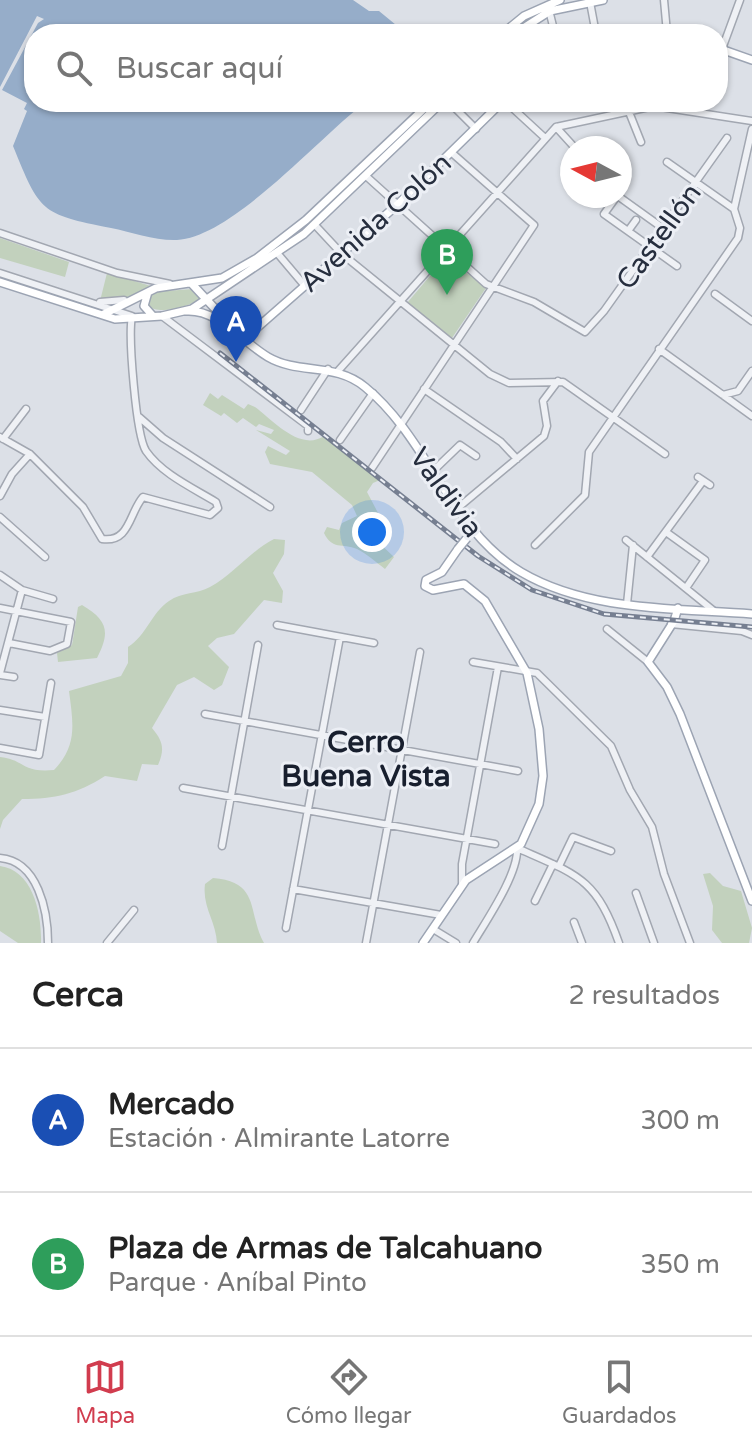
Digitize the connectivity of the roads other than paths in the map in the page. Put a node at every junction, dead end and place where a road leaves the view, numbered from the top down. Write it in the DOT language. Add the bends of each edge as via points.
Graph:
graph roads {
  1 [pos="560,0"];
  2 [pos="603,0"];
  3 [pos="664,0"];
  4 [pos="740,0"];
  5 [pos="590,2"];
  6 [pos="546,7"];
  7 [pos="518,24"];
  8 [pos="526,24"];
  9 [pos="552,24"];
  10 [pos="594,24"];
  11 [pos="666,24"];
  12 [pos="728,29"];
  13 [pos="728,51"];
  14 [pos="752,60"];
  15 [pos="420,112"];
  16 [pos="432,112"];
  17 [pos="459,112"];
  18 [pos="494,112"];
  19 [pos="515,112"];
  20 [pos="629,112"];
  21 [pos="696,112"];
  22 [pos="752,121"];
  23 [pos="556,127"];
  24 [pos="476,129"];
  25 [pos="752,129"];
  26 [pos="564,136"];
  27 [pos="545,138"];
  28 [pos="727,138"];
  29 [pos="641,142"];
  30 [pos="452,153"];
  31 [pos="667,162"];
  32 [pos="355,173"];
  33 [pos="366,176"];
  34 [pos="695,184"];
  35 [pos="498,193"];
  36 [pos="397,205"];
  37 [pos="632,206"];
  38 [pos="609,208"];
  39 [pos="734,209"];
  40 [pos="314,213"];
  41 [pos="636,220"];
  42 [pos="315,225"];
  43 [pos="664,229"];
  44 [pos="628,231"];
  45 [pos="0,233"];
  46 [pos="651,247"];
  47 [pos="447,250"];
  48 [pos="278,254"];
  49 [pos="342,254"];
  50 [pos="677,266"];
  51 [pos="0,273"];
  52 [pos="0,282"];
  53 [pos="192,284"];
  54 [pos="174,285"];
  55 [pos="305,286"];
  56 [pos="493,286"];
  57 [pos="150,291"];
  58 [pos="138,294"];
  59 [pos="715,294"];
  60 [pos="85,299"];
  61 [pos="208,300"];
  62 [pos="400,301"];
  63 [pos="117,310"];
  64 [pos="186,311"];
  65 [pos="93,313"];
  66 [pos="173,315"];
  67 [pos="132,316"];
  68 [pos="160,316"];
  69 [pos="752,321"];
  70 [pos="181,327"];
  71 [pos="240,336"];
  72 [pos="453,344"];
  73 [pos="659,349"];
  74 [pos="328,369"];
  75 [pos="338,371"];
  76 [pos="752,371"];
  77 [pos="558,381"];
  78 [pos="424,389"];
  79 [pos="373,393"];
  80 [pos="722,395"];
  81 [pos="26,409"];
  82 [pos="301,410"];
  83 [pos="612,416"];
  84 [pos="752,416"];
  85 [pos="139,417"];
  86 [pos="399,427"];
  87 [pos="308,431"];
  88 [pos="2,438"];
  89 [pos="340,440"];
  90 [pos="30,454"];
  91 [pos="665,454"];
  92 [pos="476,456"];
  93 [pos="517,459"];
  94 [pos="372,468"];
  95 [pos="433,471"];
  96 [pos="704,481"];
  97 [pos="0,496"];
  98 [pos="270,507"];
  99 [pos="459,507"];
  100 [pos="0,517"];
  101 [pos="474,530"];
  102 [pos="666,532"];
  103 [pos="535,545"];
  104 [pos="45,557"];
  105 [pos="647,557"];
  106 [pos="0,575"];
  107 [pos="686,588"];
  108 [pos="22,590"];
  109 [pos="53,599"];
  110 [pos="627,604"];
  111 [pos="0,608"];
  112 [pos="678,608"];
  113 [pos="714,611"];
  114 [pos="18,612"];
  115 [pos="752,614"];
  116 [pos="671,624"];
  117 [pos="277,625"];
  118 [pos="607,629"];
  119 [pos="750,634"];
  120 [pos="340,637"];
  121 [pos="9,643"];
  122 [pos="374,643"];
  123 [pos="258,645"];
  124 [pos="420,652"];
  125 [pos="473,662"];
  126 [pos="648,662"];
  127 [pos="498,667"];
  128 [pos="527,673"];
  129 [pos="0,674"];
  130 [pos="14,677"];
  131 [pos="51,683"];
  132 [pos="0,710"];
  133 [pos="205,714"];
  134 [pos="45,717"];
  135 [pos="244,721"];
  136 [pos="322,735"];
  137 [pos="0,748"];
  138 [pos="402,750"];
  139 [pos="480,764"];
  140 [pos="518,771"];
  141 [pos="183,788"];
  142 [pos="231,796"];
  143 [pos="308,810"];
  144 [pos="388,825"];
  145 [pos="466,839"];
  146 [pos="495,844"];
  147 [pos="222,846"];
  148 [pos="517,848"];
  149 [pos="611,851"];
  150 [pos="0,858"];
  151 [pos="556,865"];
  152 [pos="462,884"];
  153 [pos="293,889"];
  154 [pos="636,893"];
  155 [pos="535,901"];
  156 [pos="752,901"];
  157 [pos="373,903"];
  158 [pos="134,910"];
  159 [pos="441,915"];
  160 [pos="574,922"];
  161 [pos="286,928"];
  162 [pos="433,929"];
  163 [pos="48,943"];
  164 [pos="107,943"];
  165 [pos="366,943"];
  166 [pos="423,943"];
  167 [pos="456,943"];
  168 [pos="473,943"];
  169 [pos="582,943"];
  170 [pos="619,943"];
  171 [pos="654,943"];
  172 [pos="690,943"];
  1 -- 6 [label="main road"];
  2 -- 5 [label="main road"];
  3 -- 11 [label="street"];
  4 -- 12 [label="street"];
  5 -- 6 [label="main road"];
  5 -- 10 [label="street"];
  6 -- 7 [label="main road"];
  6 -- 8 [label="main road"];
  6 -- 9 [label="street"];
  13 -- 14 [label="main road"];
  15 -- 32 [label="main road"];
  16 -- 33 [label="main road"];
  17 -- 24 [label="street"];
  18 -- 24 [label="main road, Avenida Colón"];
  19 -- 27 [label="street"];
  20 -- 23 [label="street"];
  20 -- 29 [label="street"];
  21 -- 22 [label="street"];
  23 -- 26 [label="street"];
  23 -- 27 [label="street"];
  24 -- 30 [label="main road, Avenida Colón"];
  25 -- 39 [label="street"];
  27 -- 35 [label="street"];
  28 -- 34 [label="street, Castellón"];
  30 -- 35 [label="street"];
  30 -- 36 [label="main road, Avenida Colón"];
  31 -- 34 [label="street"];
  32 -- 33 [label="main road"];
  32 -- 40 [label="main road"];
  33 -- 36 [label="street"];
  33 -- 42 [label="main road"];
  34 -- 39 [label="street"];
  34 -- 43 [label="street, Castellón"];
  35 -- 47 [label="street"];
  35 -- 56 [label="street" via="534,223"];
  36 -- 47 [label="street"];
  36 -- 49 [label="main road, Avenida Colón"];
  37 -- 43 [label="street"];
  38 -- 44 [label="street" via="604,214"];
  39 -- 73 [label="street" via="739,235"];
  40 -- 42 [label="main road"];
  40 -- 53 [label="main road" via="233,273"];
  41 -- 44 [label="street"];
  42 -- 48 [label="main road"];
  42 -- 49 [label="street"];
  43 -- 46 [label="street, Castellón"];
  44 -- 46 [label="street"];
  45 -- 54 [label="street" via="117,273"];
  46 -- 50 [label="street"];
  46 -- 56 [label="street, Castellón" via="585,332 534,302"];
  47 -- 56 [label="street"];
  47 -- 62 [label="street"];
  48 -- 55 [label="street"];
  48 -- 61 [label="main road"];
  49 -- 55 [label="main road, Avenida Colón"];
  49 -- 62 [label="street"];
  51 -- 60 [label="street"];
  52 -- 65 [label="main road"];
  53 -- 54 [label="main road"];
  53 -- 61 [label="main road, Valdivia"];
  54 -- 57 [label="main road"];
  55 -- 71 [label="main road, Avenida Colón"];
  56 -- 72 [label="street"];
  57 -- 58 [label="main road"];
  57 -- 68 [label="main road" via="144,306"];
  58 -- 60 [label="street" via="118,303"];
  58 -- 63 [label="main road"];
  59 -- 69 [label="street"];
  60 -- 63 [label="street"];
  61 -- 64 [label="main road"];
  61 -- 71 [label="main road, Valdivia"];
  62 -- 72 [label="street"];
  62 -- 75 [label="street"];
  63 -- 65 [label="main road"];
  63 -- 67 [label="street"];
  64 -- 66 [label="main road"];
  64 -- 71 [label="main road, Valdivia" via="209,313"];
  65 -- 67 [label="main road" via="115,319"];
  66 -- 68 [label="main road"];
  66 -- 70 [label="street"];
  67 -- 68 [label="main road"];
  67 -- 85 [label="street"];
  68 -- 70 [label="street"];
  70 -- 87 [label="street"];
  71 -- 74 [label="main road, Valdivia" via="278,361"];
  72 -- 77 [label="street" via="505,382"];
  72 -- 78 [label="street"];
  73 -- 80 [label="street"];
  73 -- 83 [label="street"];
  74 -- 75 [label="main road, Valdivia"];
  74 -- 82 [label="street"];
  75 -- 79 [label="main road, Valdivia"];
  76 -- 80 [label="street" via="736,392"];
  77 -- 83 [label="street"];
  77 -- 93 [label="street" via="543,401 545,434"];
  78 -- 86 [label="street"];
  78 -- 93 [label="street"];
  79 -- 86 [label="main road, Valdivia"];
  79 -- 89 [label="street"];
  80 -- 84 [label="street"];
  81 -- 88 [label="street"];
  83 -- 91 [label="street"];
  83 -- 103 [label="street" via="587,455 585,495"];
  85 -- 90 [label="street" via="147,453 216,502 215,514 143,497 124,533 114,540 102,539 86,511"];
  85 -- 98 [label="street"];
  86 -- 94 [label="street"];
  86 -- 95 [label="main road, Valdivia"];
  88 -- 90 [label="street"];
  90 -- 97 [label="street"];
  92 -- 95 [label="street" via="459,445"];
  93 -- 99 [label="street"];
  95 -- 99 [label="main road, Valdivia"];
  96 -- 102 [label="street"];
  99 -- 101 [label="main road, Valdivia"];
  100 -- 104 [label="street"];
  101 -- 110 [label="main road, Valdivia" via="504,560 540,582"];
  101 -- 128 [label="main road, bridge" via="425,586 433,590 462,583 475,590"];
  102 -- 105 [label="street"];
  102 -- 107 [label="street" via="705,560"];
  105 -- 107 [label="street"];
  105 -- 110 [label="street" via="629,543"];
  106 -- 108 [label="street"];
  107 -- 113 [label="street"];
  108 -- 109 [label="street"];
  108 -- 114 [label="street"];
  110 -- 112 [label="main road, Valdivia"];
  111 -- 114 [label="street"];
  112 -- 113 [label="main road, Valdivia"];
  112 -- 116 [label="main road"];
  113 -- 115 [label="main road, Valdivia"];
  114 -- 121 [label="street"];
  114 -- 121 [label="street" via="71,622 67,644 57,649"];
  116 -- 119 [label="street"];
  116 -- 126 [label="main road"];
  117 -- 120 [label="street"];
  118 -- 126 [label="street"];
  120 -- 122 [label="street"];
  120 -- 136 [label="street"];
  121 -- 129 [label="street"];
  123 -- 135 [label="street"];
  124 -- 138 [label="street"];
  125 -- 127 [label="street"];
  126 -- 156 [label="main road" via="676,704"];
  127 -- 128 [label="street"];
  127 -- 139 [label="street"];
  128 -- 148 [label="main road" via="539,729 542,783 533,819"];
  128 -- 172 [label="street" via="537,673 555,688 615,752 652,827"];
  129 -- 130 [label="street"];
  131 -- 134 [label="street"];
  132 -- 134 [label="street"];
  133 -- 135 [label="street"];
  134 -- 137 [label="street" via="39,755"];
  135 -- 136 [label="street"];
  135 -- 142 [label="street"];
  136 -- 138 [label="street"];
  136 -- 143 [label="street"];
  138 -- 139 [label="street"];
  138 -- 144 [label="street"];
  139 -- 140 [label="street"];
  139 -- 145 [label="street"];
  141 -- 142 [label="street"];
  142 -- 143 [label="street"];
  142 -- 147 [label="street"];
  143 -- 144 [label="street"];
  143 -- 153 [label="street"];
  144 -- 145 [label="street"];
  144 -- 157 [label="street"];
  145 -- 146 [label="street"];
  145 -- 152 [label="street"];
  148 -- 151 [label="street"];
  148 -- 152 [label="main road"];
  148 -- 168 [label="street" via="517,859"];
  149 -- 151 [label="street" via="573,837"];
  150 -- 163 [label="street" via="20,863 33,878"];
  151 -- 155 [label="street"];
  151 -- 170 [label="street" via="599,895"];
  152 -- 159 [label="main road"];
  153 -- 157 [label="street"];
  153 -- 161 [label="street"];
  154 -- 171 [label="street"];
  157 -- 159 [label="street"];
  157 -- 165 [label="street"];
  158 -- 164 [label="street"];
  159 -- 162 [label="main road"];
  160 -- 169 [label="street"];
  162 -- 166 [label="main road"];
  162 -- 167 [label="street"];
}
